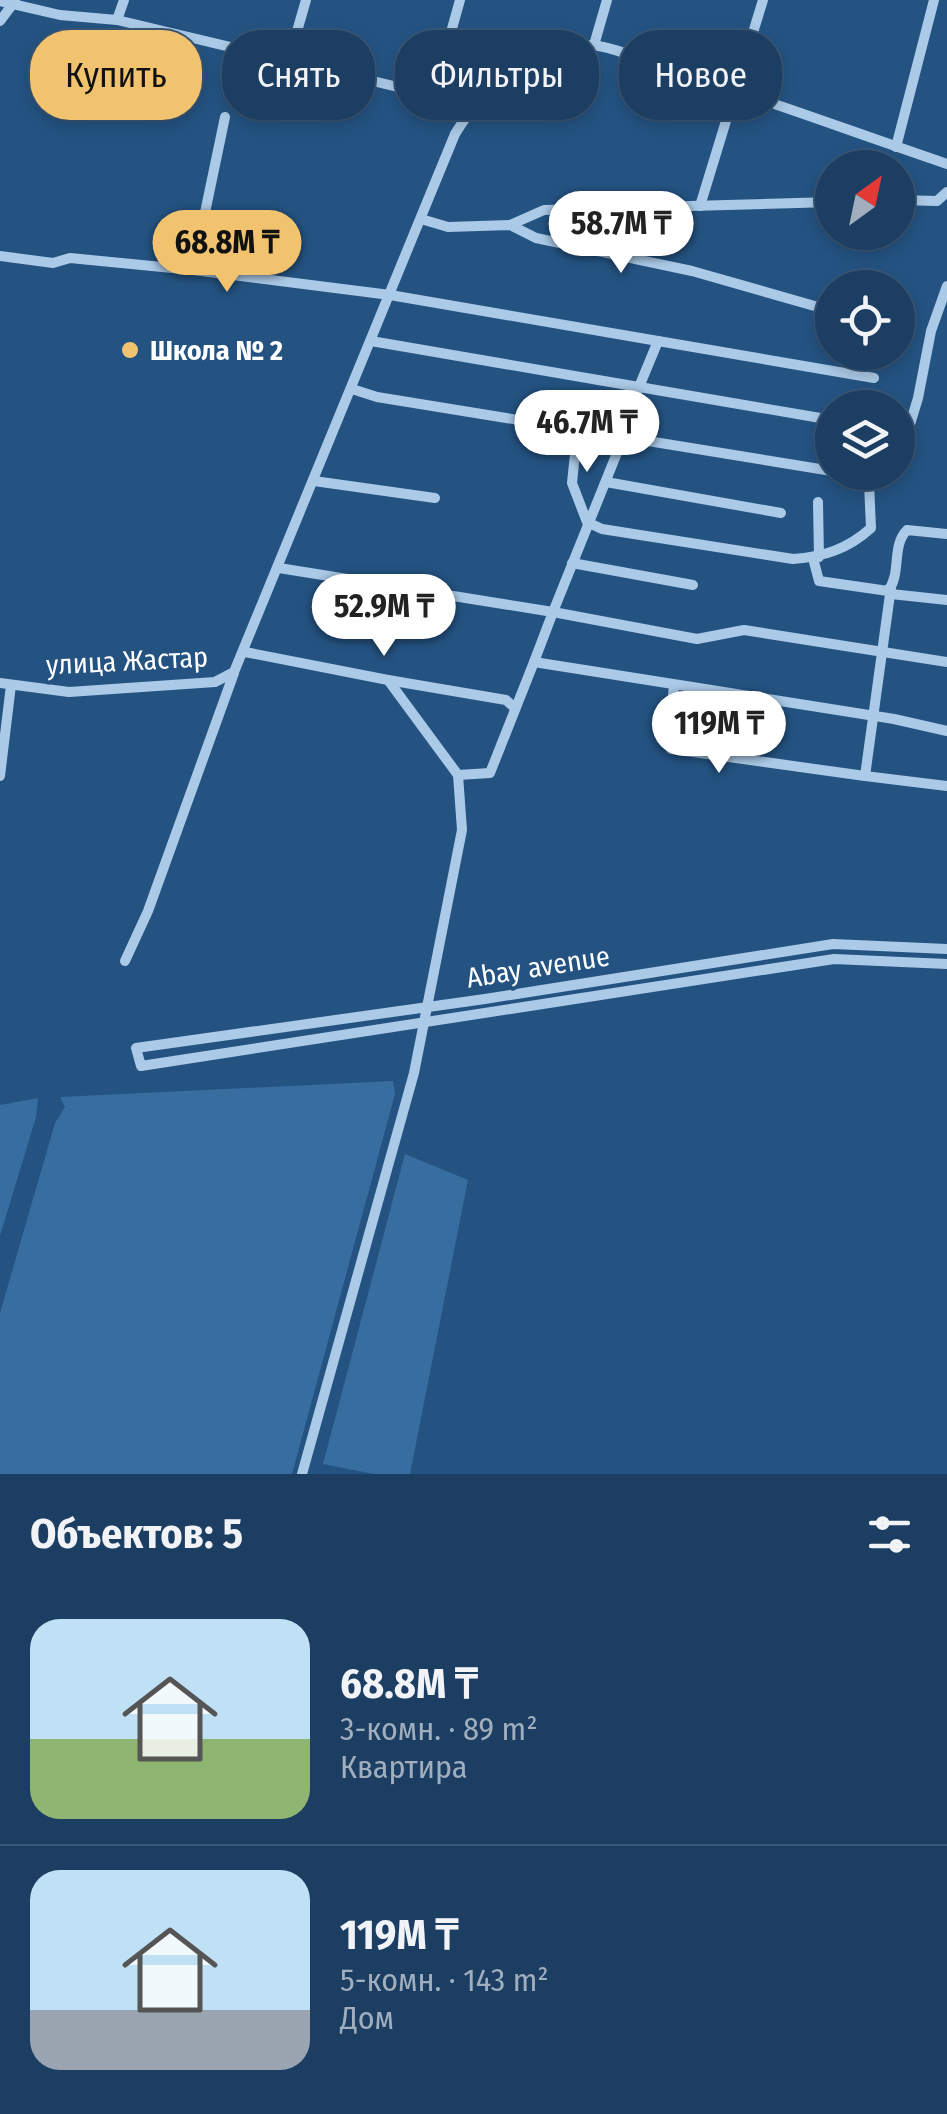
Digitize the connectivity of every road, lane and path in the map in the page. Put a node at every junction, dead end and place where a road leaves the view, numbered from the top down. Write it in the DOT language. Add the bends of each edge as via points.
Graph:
graph roads {
  1 [pos="124,0"];
  2 [pos="306,0"];
  3 [pos="460,0"];
  4 [pos="607,0"];
  5 [pos="763,0"];
  6 [pos="934,0"];
  7 [pos="0,1"];
  8 [pos="15,2"];
  9 [pos="117,20"];
  10 [pos="0,21"];
  11 [pos="298,30"];
  12 [pos="452,30"];
  13 [pos="598,30"];
  14 [pos="754,30"];
  15 [pos="222,44"];
  16 [pos="782,106"];
  17 [pos="224,120"];
  18 [pos="464,120"];
  19 [pos="727,120"];
  20 [pos="896,147"];
  21 [pos="947,164"];
  22 [pos="947,192"];
  23 [pos="915,201"];
  24 [pos="815,203"];
  25 [pos="700,206"];
  26 [pos="421,218"];
  27 [pos="510,226"];
  28 [pos="0,256"];
  29 [pos="193,270"];
  30 [pos="947,286"];
  31 [pos="390,296"];
  32 [pos="815,306"];
  33 [pos="371,341"];
  34 [pos="658,342"];
  35 [pos="874,378"];
  36 [pos="639,387"];
  37 [pos="352,389"];
  38 [pos="915,408"];
  39 [pos="815,417"];
  40 [pos="564,426"];
  41 [pos="620,434"];
  42 [pos="815,470"];
  43 [pos="314,481"];
  44 [pos="606,482"];
  45 [pos="869,490"];
  46 [pos="435,498"];
  47 [pos="818,502"];
  48 [pos="781,513"];
  49 [pos="587,522"];
  50 [pos="947,534"];
  51 [pos="816,557"];
  52 [pos="572,564"];
  53 [pos="279,568"];
  54 [pos="693,585"];
  55 [pos="891,591"];
  56 [pos="947,600"];
  57 [pos="553,612"];
  58 [pos="245,652"];
  59 [pos="882,652"];
  60 [pos="534,662"];
  61 [pos="947,662"];
  62 [pos="234,672"];
  63 [pos="388,680"];
  64 [pos="5,684"];
  65 [pos="674,686"];
  66 [pos="515,708"];
  67 [pos="874,716"];
  68 [pos="947,732"];
  69 [pos="458,775"];
  70 [pos="0,776"];
  71 [pos="866,776"];
  72 [pos="947,786"];
  73 [pos="947,949"];
  74 [pos="125,962"];
  75 [pos="947,964"];
  76 [pos="429,1007"];
  77 [pos="424,1023"];
  78 [pos="302,1474"];
  1 -- 9 [label="street"];
  2 -- 11 [label="street"];
  3 -- 12 [label="street"];
  4 -- 13 [label="street"];
  5 -- 14 [label="street"];
  6 -- 20 [label="street"];
  7 -- 8 [label="street"];
  8 -- 9 [label="street"];
  8 -- 10 [label="street"];
  9 -- 15 [label="street"];
  16 -- 20 [label="street"];
  17 -- 29 [label="street"];
  18 -- 26 [label="street, улица Жастар"];
  19 -- 25 [label="street"];
  20 -- 21 [label="street"];
  22 -- 23 [label="street" via="936,202"];
  24 -- 25 [label="street"];
  25 -- 27 [label="street" via="544,210"];
  26 -- 27 [label="street" via="448,227"];
  26 -- 31 [label="street, улица Жастар"];
  27 -- 32 [label="street"];
  28 -- 29 [label="street"];
  29 -- 31 [label="street"];
  30 -- 38 [label="street"];
  31 -- 33 [label="street, улица Жастар"];
  31 -- 34 [label="street"];
  33 -- 36 [label="street"];
  33 -- 37 [label="street, улица Жастар"];
  34 -- 35 [label="street"];
  34 -- 36 [label="street"];
  36 -- 39 [label="street"];
  36 -- 41 [label="street"];
  37 -- 40 [label="street"];
  37 -- 43 [label="street, улица Жастар"];
  40 -- 41 [label="street"];
  40 -- 49 [label="street" via="576,444 572,483"];
  41 -- 42 [label="street"];
  41 -- 44 [label="street"];
  43 -- 46 [label="street"];
  43 -- 53 [label="street, улица Жастар"];
  44 -- 48 [label="street"];
  44 -- 49 [label="street"];
  45 -- 51 [label="street" via="871,528"];
  47 -- 51 [label="street"];
  49 -- 51 [label="street" via="793,559"];
  49 -- 52 [label="street"];
  50 -- 55 [label="street" via="907,530 900,537"];
  51 -- 55 [label="street" via="819,581"];
  52 -- 54 [label="street"];
  52 -- 57 [label="street"];
  53 -- 57 [label="street"];
  53 -- 58 [label="street, улица Жастар"];
  55 -- 56 [label="street"];
  55 -- 59 [label="street"];
  57 -- 59 [label="street" via="697,639 744,630"];
  57 -- 60 [label="street"];
  58 -- 62 [label="street, улица Жастар"];
  58 -- 63 [label="street"];
  59 -- 61 [label="street"];
  59 -- 67 [label="street"];
  60 -- 65 [label="street"];
  60 -- 66 [label="street"];
  62 -- 64 [label="street, улица Жастар" via="215,682 68,692"];
  62 -- 74 [label="street"];
  63 -- 66 [label="street" via="506,700"];
  63 -- 69 [label="street"];
  64 -- 70 [label="street"];
  65 -- 67 [label="street"];
  65 -- 71 [label="street" via="671,749"];
  66 -- 69 [label="street" via="490,773"];
  67 -- 68 [label="street"];
  67 -- 71 [label="street"];
  69 -- 76 [label="street" via="462,830"];
  71 -- 72 [label="street"];
  73 -- 76 [label="street, Abay avenue" via="833,944"];
  75 -- 77 [label="street, Abay avenue" via="834,959"];
  76 -- 77 [label="street"];
  76 -- 77 [label="street, Abay avenue" via="136,1048 141,1066"];
  77 -- 78 [label="street"];
}
